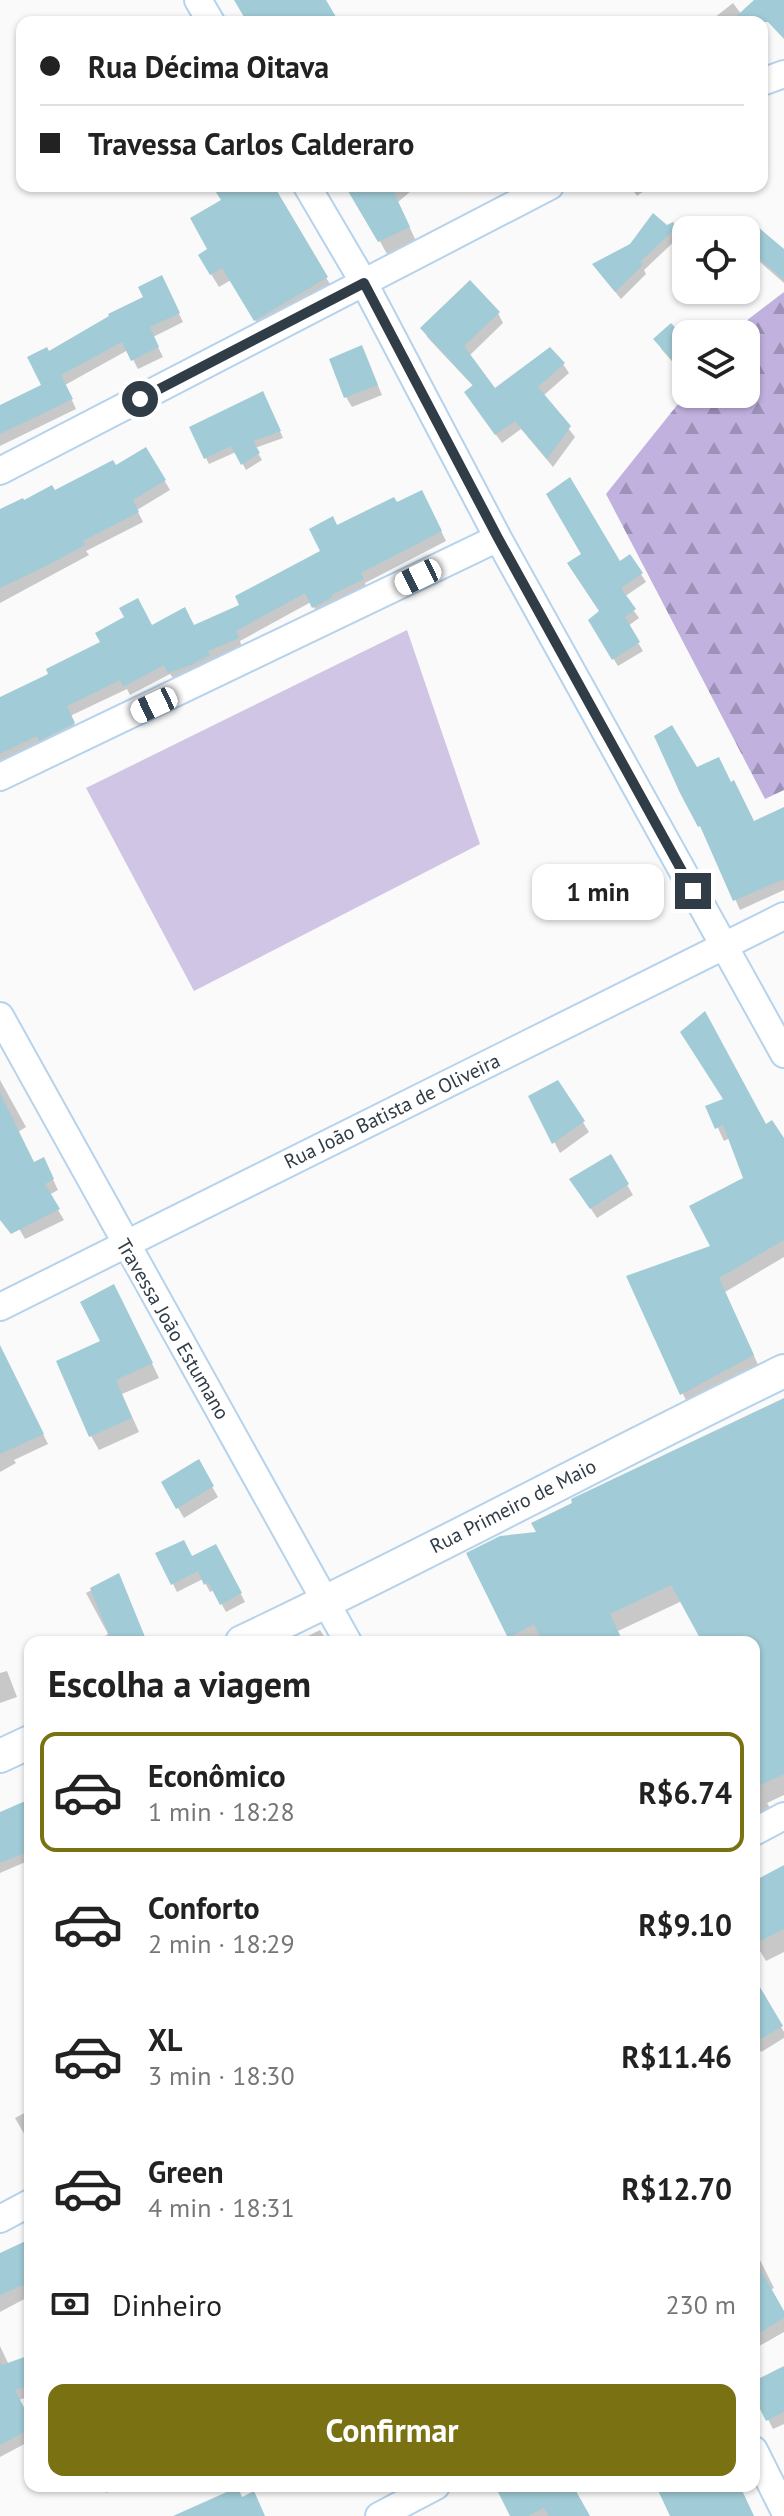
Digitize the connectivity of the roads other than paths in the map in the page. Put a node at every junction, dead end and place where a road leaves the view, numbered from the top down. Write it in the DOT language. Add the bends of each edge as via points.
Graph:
graph roads {
  1 [pos="311,192"];
  2 [pos="538,192"];
  3 [pos="364,283"];
  4 [pos="0,471"];
  5 [pos="498,538"];
  6 [pos="0,777"];
  7 [pos="784,916"];
  8 [pos="723,945"];
  9 [pos="0,1016"];
  10 [pos="784,1054"];
  11 [pos="125,1243"];
  12 [pos="0,1307"];
  13 [pos="784,1371"];
  14 [pos="328,1602"];
  15 [pos="255,1636"];
  16 [pos="345,1636"];
  17 [pos="24,1745"];
  18 [pos="0,1756"];
  19 [pos="784,1816"];
  20 [pos="760,1829"];
  21 [pos="24,2206"];
  22 [pos="0,2219"];
  23 [pos="760,2462"];
  24 [pos="425,2492"];
  25 [pos="784,2510"];
  26 [pos="379,2516"];
  1 -- 3 [label="street"];
  2 -- 3 [label="street"];
  3 -- 4 [label="street"];
  3 -- 5 [label="street"];
  5 -- 6 [label="street"];
  5 -- 8 [label="street"];
  7 -- 8 [label="street, Rua João Batista de Oliveira"];
  8 -- 10 [label="street"];
  8 -- 11 [label="street, Rua João Batista de Oliveira"];
  9 -- 11 [label="street, Travessa João Estumano"];
  11 -- 12 [label="street, Rua João Batista de Oliveira"];
  11 -- 14 [label="street, Travessa João Estumano"];
  13 -- 14 [label="street, Rua Primeiro de Maio"];
  14 -- 15 [label="street, Rua Primeiro de Maio"];
  14 -- 16 [label="street, Travessa João Estumano"];
  17 -- 18 [label="street"];
  19 -- 20 [label="street"];
  21 -- 22 [label="street"];
  23 -- 25 [label="street"];
  24 -- 26 [label="street"];
}
